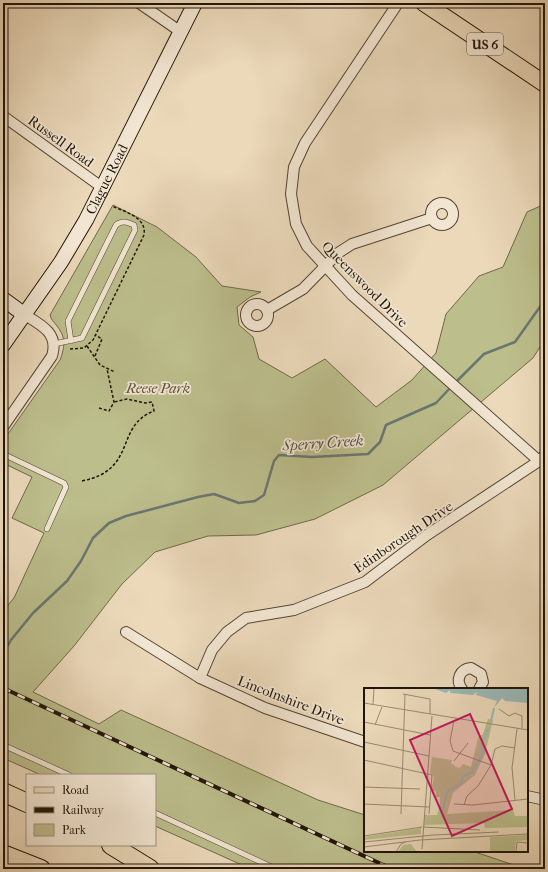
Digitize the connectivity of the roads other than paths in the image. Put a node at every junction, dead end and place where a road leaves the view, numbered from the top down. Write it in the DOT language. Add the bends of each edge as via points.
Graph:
graph roads {
  1 [pos="139,3"];
  2 [pos="195,3"];
  3 [pos="398,3"];
  4 [pos="424,3"];
  5 [pos="181,32"];
  6 [pos="545,84"];
  7 [pos="3,116"];
  8 [pos="103,188"];
  9 [pos="432,218"];
  10 [pos="325,267"];
  11 [pos="3,299"];
  12 [pos="267,310"];
  13 [pos="25,315"];
  14 [pos="71,341"];
  15 [pos="54,344"];
  16 [pos="3,345"];
  17 [pos="3,427"];
  18 [pos="3,454"];
  19 [pos="542,458"];
  20 [pos="47,529"];
  21 [pos="126,632"];
  22 [pos="200,678"];
  23 [pos="461,688"];
  24 [pos="480,688"];
  25 [pos="364,742"];
  26 [pos="3,745"];
  27 [pos="67,774"];
  28 [pos="3,792"];
  29 [pos="528,796"];
  30 [pos="545,800"];
  31 [pos="26,803"];
  32 [pos="156,813"];
  33 [pos="114,846"];
  34 [pos="3,854"];
  35 [pos="41,869"];
  36 [pos="150,869"];
  37 [pos="276,869"];
  1 -- 5 [label="street"];
  2 -- 5 [label="main road, Clague Road"];
  3 -- 10 [label="street, Queenswood Drive" via="305,143 294,167 291,194 296,224 307,246"];
  4 -- 6 [label="main road, US 6"];
  5 -- 8 [label="main road, Clague Road"];
  7 -- 8 [label="street, Russell Road"];
  8 -- 13 [label="main road, Clague Road" via="61,262"];
  9 -- 10 [label="street" via="352,244 338,253"];
  10 -- 12 [label="street" via="303,289"];
  10 -- 19 [label="street, Queenswood Drive" via="352,296 410,348"];
  11 -- 13 [label="main road"];
  13 -- 15 [label="street" via="49,331"];
  13 -- 16 [label="main road, Clague Road"];
  14 -- 14 [label="lane" via="82,338 135,230 134,225 126,222 116,225 68,321"];
  14 -- 15 [label="lane"];
  15 -- 17 [label="street" via="52,356"];
  18 -- 20 [label="lane" via="64,483 66,487"];
  19 -- 22 [label="street, Edinborough Drive" via="427,535 366,582 294,610 246,618 227,632 212,650"];
  21 -- 22 [label="street, Lincolnshire Drive"];
  22 -- 25 [label="street, Lincolnshire Drive" via="265,708"];
  23 -- 24 [label="street" via="459,676 464,670 475,668 482,674 483,682"];
  26 -- 27 [label="lane"];
  28 -- 31 [label="highway"];
  29 -- 30 [label="street"];
  32 -- 37 [label="lane"];
  33 -- 36 [label="highway"];
  34 -- 35 [label="highway"];
}
